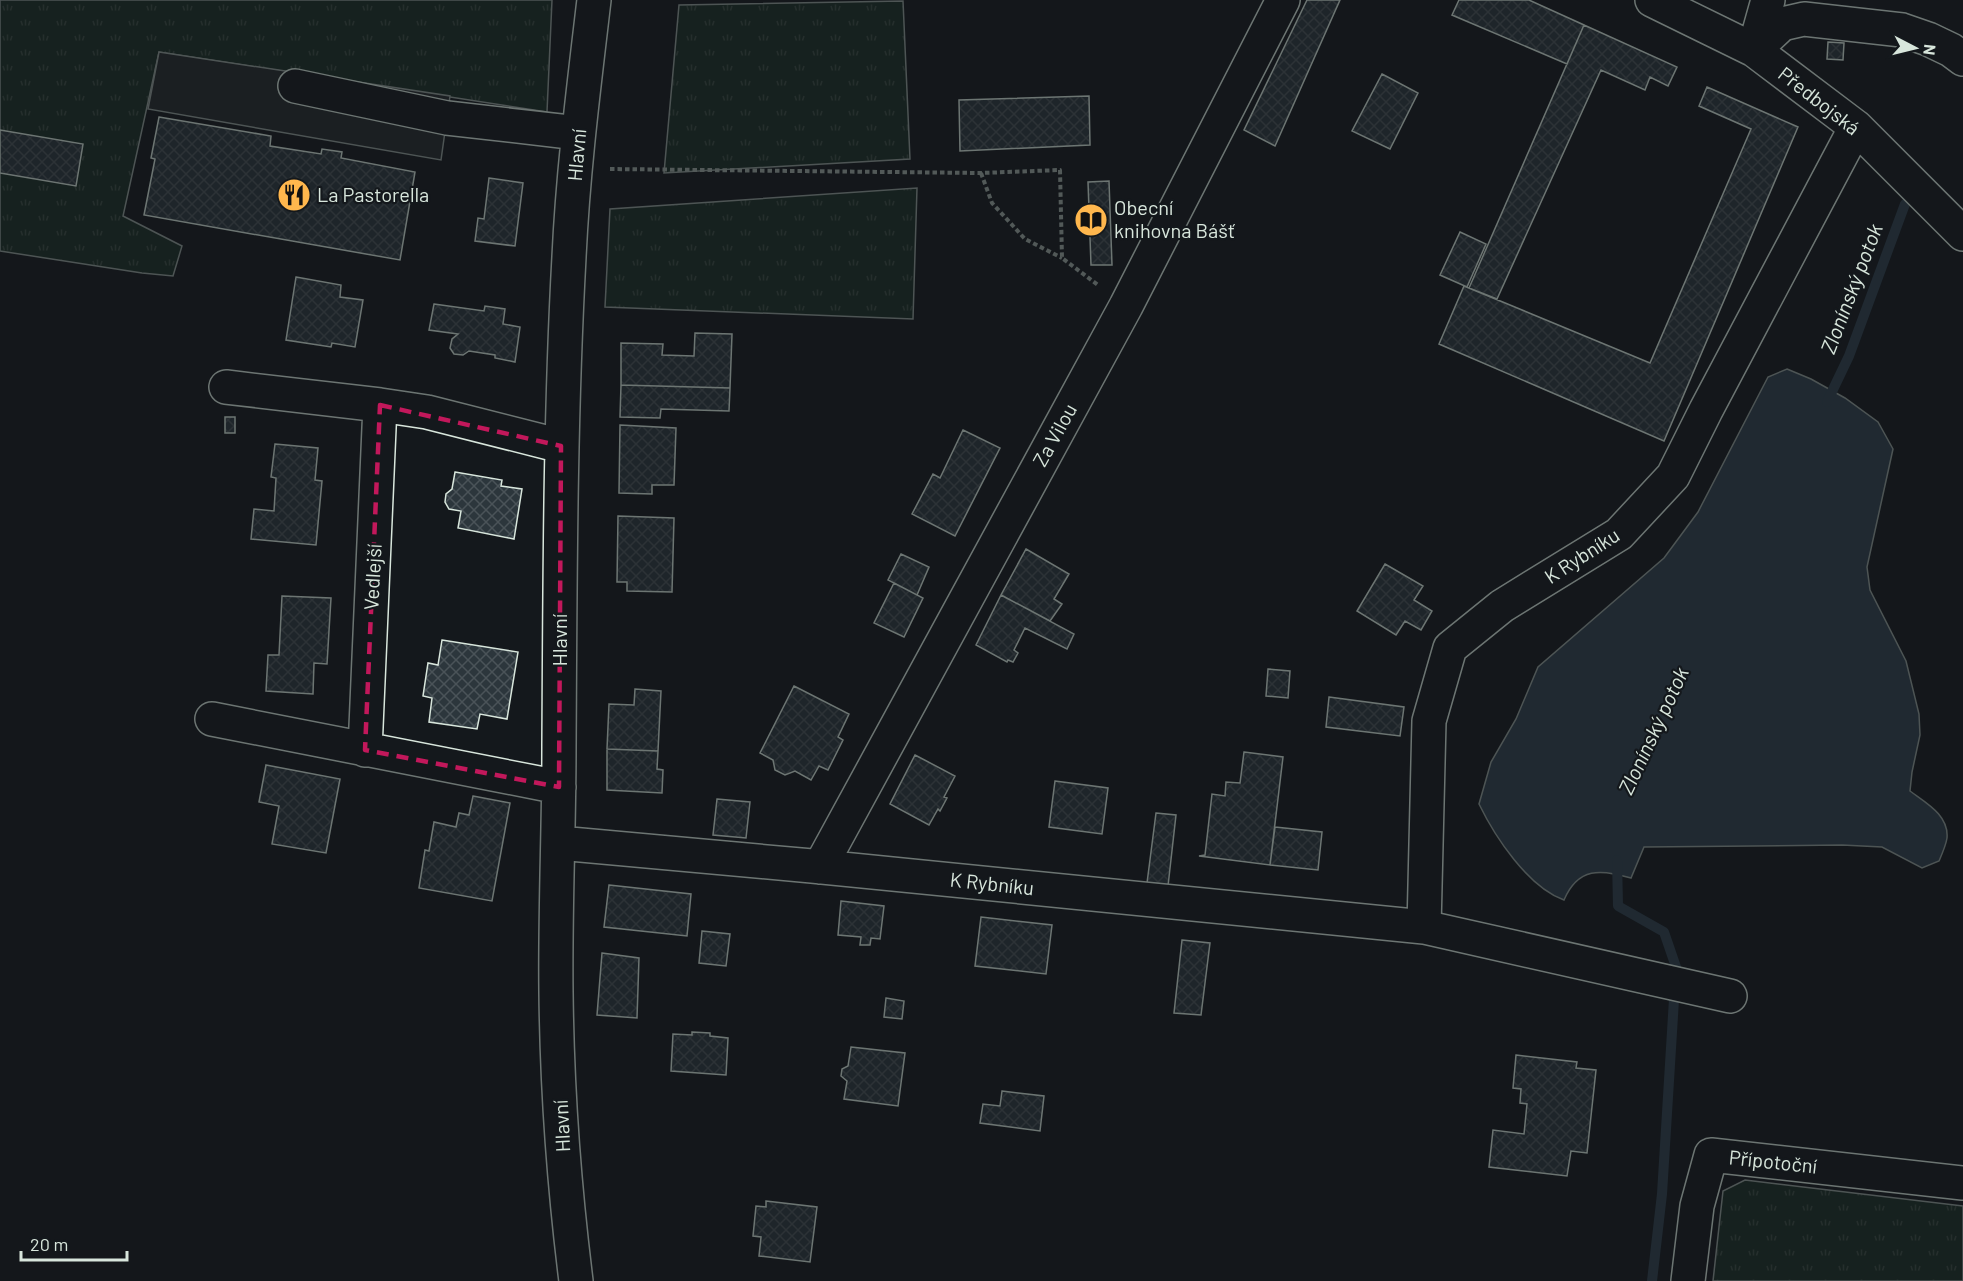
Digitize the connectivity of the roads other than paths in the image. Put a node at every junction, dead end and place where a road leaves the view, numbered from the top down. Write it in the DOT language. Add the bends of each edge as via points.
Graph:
graph roads {
  1 [pos="594,0"];
  2 [pos="1283,0"];
  3 [pos="1652,0"];
  4 [pos="1768,0"];
  5 [pos="1754,50"];
  6 [pos="1949,51"];
  7 [pos="295,86"];
  8 [pos="1856,127"];
  9 [pos="578,133"];
  10 [pos="1963,234"];
  11 [pos="226,387"];
  12 [pos="381,405"];
  13 [pos="561,446"];
  14 [pos="212,719"];
  15 [pos="365,750"];
  16 [pos="559,787"];
  17 [pos="559,843"];
  18 [pos="820,867"];
  19 [pos="1424,927"];
  20 [pos="1730,996"];
  21 [pos="1963,1183"];
  22 [pos="576,1281"];
  23 [pos="1688,1281"];
  1 -- 9 [label="street, Hlavní"];
  2 -- 18 [label="street, Za Vilou" via="1126,306"];
  3 -- 5 [label="street, Předbojská"];
  4 -- 5 [label="street"];
  5 -- 6 [label="street" via="1782,24 1804,20 1902,30"];
  5 -- 8 [label="street, Předbojská"];
  7 -- 9 [label="street" via="447,118"];
  8 -- 10 [label="street, Předbojská"];
  8 -- 19 [label="street, K Rybníku" via="1673,476 1619,534 1502,606 1450,648 1429,721"];
  9 -- 13 [label="street, Hlavní"];
  11 -- 12 [label="street"];
  12 -- 13 [label="street" via="426,412"];
  12 -- 15 [label="street, Vedlejší"];
  13 -- 16 [label="street, Hlavní"];
  14 -- 15 [label="street"];
  15 -- 16 [label="street"];
  16 -- 17 [label="street, Hlavní"];
  17 -- 18 [label="street, K Rybníku"];
  17 -- 22 [label="street, Hlavní" via="557,1046"];
  18 -- 19 [label="street, K Rybníku"];
  19 -- 20 [label="street, K Rybníku"];
  21 -- 23 [label="street, Přípotoční" via="1711,1155 1697,1206"];
}
